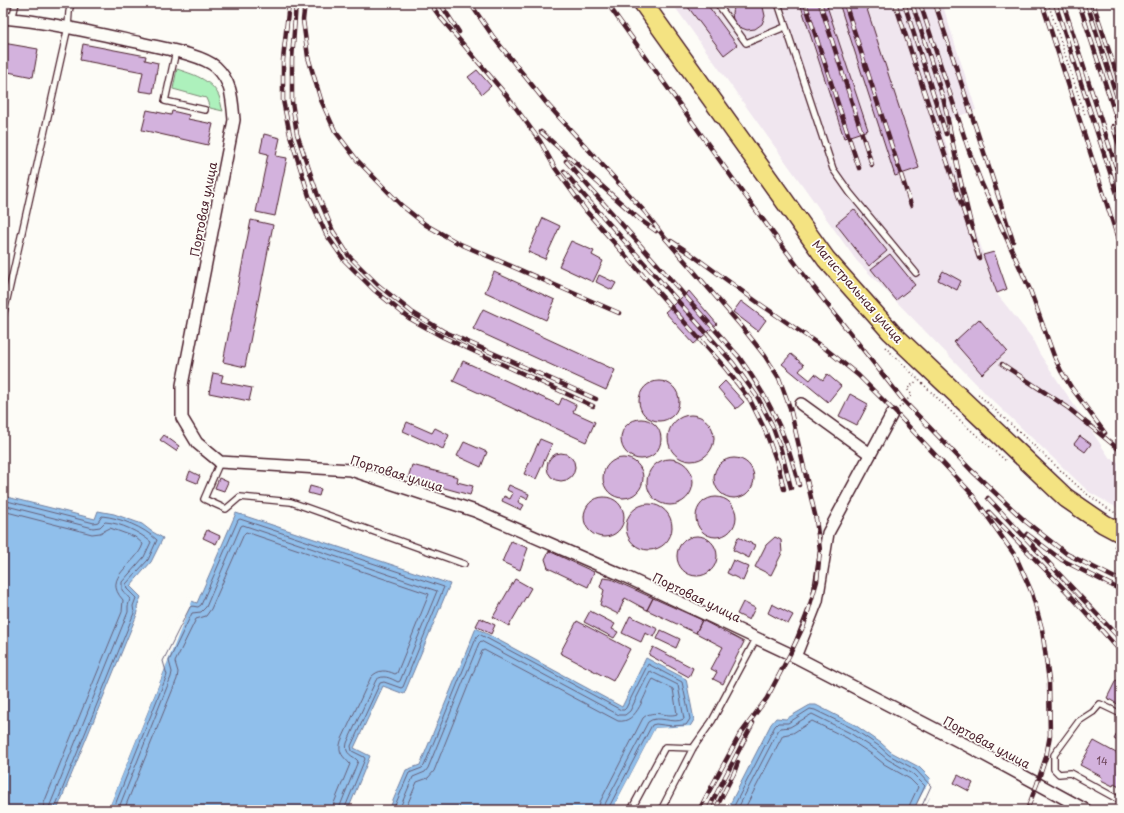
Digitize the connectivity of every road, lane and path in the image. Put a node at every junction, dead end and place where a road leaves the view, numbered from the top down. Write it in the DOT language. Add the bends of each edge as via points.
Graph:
graph roads {
  1 [pos="16,3"];
  2 [pos="71,3"];
  3 [pos="643,3"];
  4 [pos="717,3"];
  5 [pos="778,3"];
  6 [pos="1048,3"];
  7 [pos="7,18"];
  8 [pos="68,27"];
  9 [pos="785,27"];
  10 [pos="176,51"];
  11 [pos="205,110"];
  12 [pos="1084,115"];
  13 [pos="916,273"];
  14 [pos="3,318"];
  15 [pos="918,380"];
  16 [pos="975,391"];
  17 [pos="801,404"];
  18 [pos="892,414"];
  19 [pos="870,454"];
  20 [pos="220,462"];
  21 [pos="1121,516"];
  22 [pos="1121,533"];
  23 [pos="464,564"];
  24 [pos="756,639"];
  25 [pos="795,657"];
  26 [pos="1121,714"];
  27 [pos="693,748"];
  28 [pos="1121,801"];
  29 [pos="631,810"];
  30 [pos="661,810"];
  31 [pos="1086,810"];
  1 -- 7 [label="lane"];
  2 -- 8 [label="lane"];
  3 -- 22 [label="highway, Магистральная улица" via="826,259 891,332 1066,498"];
  4 -- 9 [label="lane" via="746,44"];
  5 -- 9 [label="lane"];
  6 -- 12 [label="path"];
  7 -- 8 [label="street, Портовая улица"];
  8 -- 10 [label="street, Портовая улица"];
  8 -- 14 [label="lane"];
  9 -- 13 [label="lane" via="833,169"];
  10 -- 11 [label="lane" via="165,101"];
  10 -- 20 [label="street, Портовая улица" via="197,57 214,66 226,77 232,94 234,120 182,385 182,418 197,443"];
  15 -- 18 [label="path" via="907,390 912,395 906,403"];
  16 -- 21 [label="path" via="1084,492"];
  17 -- 19 [label="street"];
  18 -- 19 [label="street"];
  19 -- 25 [label="street" via="828,533 818,601"];
  20 -- 23 [label="lane" via="204,499 226,509 240,497 290,502"];
  20 -- 24 [label="street, Портовая улица" via="351,470 475,511 624,576"];
  24 -- 25 [label="street, Портовая улица"];
  24 -- 27 [label="lane" via="712,721"];
  25 -- 31 [label="street, Портовая улица"];
  26 -- 28 [label="lane" via="1100,704 1079,721 1054,755 1054,769 1059,774 1070,773"];
  27 -- 29 [label="lane" via="664,747"];
  27 -- 30 [label="lane"];
}
